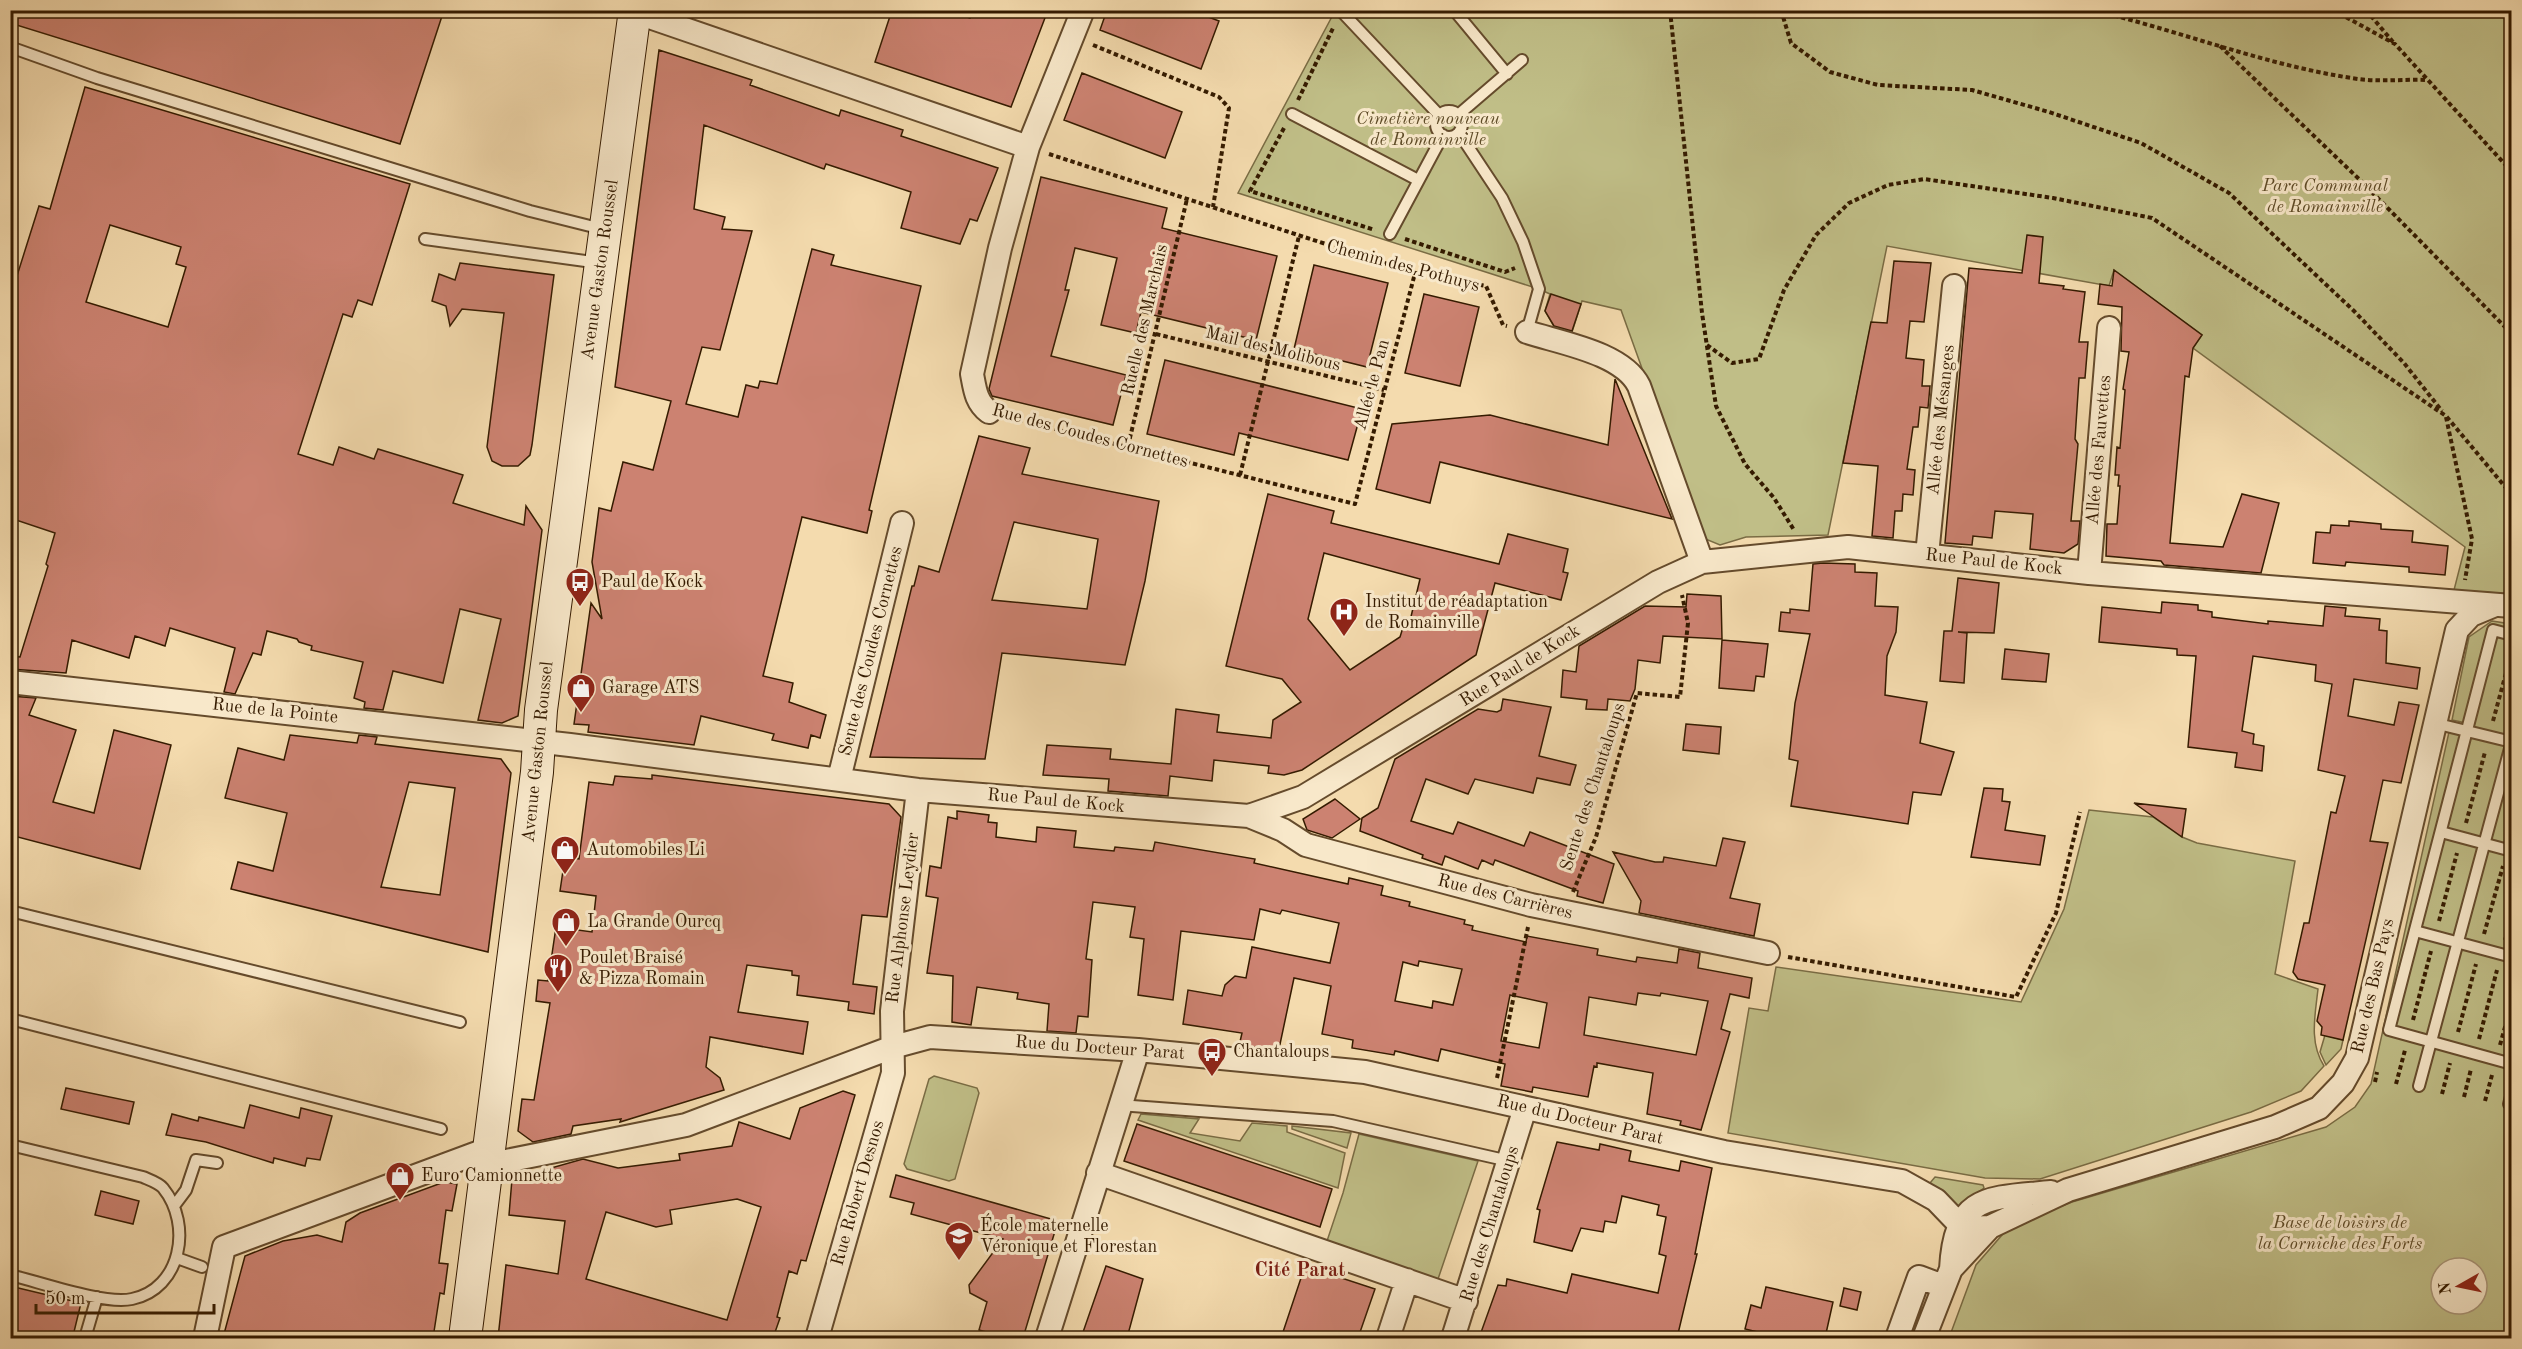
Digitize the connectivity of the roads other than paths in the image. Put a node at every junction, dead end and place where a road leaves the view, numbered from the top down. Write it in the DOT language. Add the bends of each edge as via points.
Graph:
graph roads {
  1 [pos="1083,10"];
  2 [pos="1454,10"];
  3 [pos="635,11"];
  4 [pos="1342,13"];
  5 [pos="10,47"];
  6 [pos="1522,60"];
  7 [pos="1507,74"];
  8 [pos="1292,114"];
  9 [pos="1458,115"];
  10 [pos="1440,116"];
  11 [pos="1459,133"];
  12 [pos="1443,135"];
  13 [pos="1028,147"];
  14 [pos="1418,180"];
  15 [pos="606,230"];
  16 [pos="1390,234"];
  17 [pos="425,239"];
  18 [pos="601,263"];
  19 [pos="1954,286"];
  20 [pos="2109,328"];
  21 [pos="1527,332"];
  22 [pos="989,412"];
  23 [pos="903,523"];
  24 [pos="1927,555"];
  25 [pos="1702,562"];
  26 [pos="2089,573"];
  27 [pos="2451,601"];
  28 [pos="2505,605"];
  29 [pos="2457,630"];
  30 [pos="2511,635"];
  31 [pos="10,682"];
  32 [pos="2433,723"];
  33 [pos="2468,730"];
  34 [pos="2511,741"];
  35 [pos="540,742"];
  36 [pos="839,779"];
  37 [pos="918,790"];
  38 [pos="1249,816"];
  39 [pos="2441,832"];
  40 [pos="2483,843"];
  41 [pos="2511,851"];
  42 [pos="10,911"];
  43 [pos="2415,931"];
  44 [pos="2457,942"];
  45 [pos="1768,953"];
  46 [pos="2506,956"];
  47 [pos="10,1019"];
  48 [pos="460,1022"];
  49 [pos="2431,1042"];
  50 [pos="893,1047"];
  51 [pos="1138,1050"];
  52 [pos="2511,1064"];
  53 [pos="2419,1086"];
  54 [pos="1119,1105"];
  55 [pos="1525,1108"];
  56 [pos="441,1130"];
  57 [pos="10,1145"];
  58 [pos="487,1157"];
  59 [pos="1509,1161"];
  60 [pos="217,1163"];
  61 [pos="1098,1173"];
  62 [pos="2067,1190"];
  63 [pos="174,1206"];
  64 [pos="1959,1224"];
  65 [pos="1990,1227"];
  66 [pos="177,1258"];
  67 [pos="211,1268"];
  68 [pos="10,1275"];
  69 [pos="1947,1277"];
  70 [pos="1407,1280"];
  71 [pos="97,1297"];
  72 [pos="1466,1300"];
  73 [pos="85,1338"];
  74 [pos="205,1338"];
  75 [pos="465,1338"];
  76 [pos="817,1338"];
  77 [pos="1047,1338"];
  78 [pos="1388,1338"];
  79 [pos="1453,1338"];
  80 [pos="1897,1338"];
  81 [pos="1924,1338"];
  1 -- 13 [label="street, Rue des Coudes Cornettes"];
  2 -- 7 [label="lane"];
  3 -- 13 [label="street"];
  3 -- 15 [label="main road, Avenue Gaston Roussel"];
  4 -- 10 [label="lane"];
  5 -- 15 [label="lane" via="97,78 530,211"];
  6 -- 7 [label="lane"];
  7 -- 9 [label="lane"];
  8 -- 14 [label="lane"];
  9 -- 10 [label="lane" via="1449,111"];
  9 -- 11 [label="lane" via="1462,126"];
  10 -- 12 [label="lane" via="1437,126"];
  11 -- 12 [label="lane"];
  11 -- 21 [label="lane" via="1502,198 1539,289"];
  12 -- 14 [label="lane"];
  13 -- 22 [label="street, Rue des Coudes Cornettes" via="972,374 975,394"];
  14 -- 16 [label="lane"];
  15 -- 18 [label="main road, Avenue Gaston Roussel"];
  17 -- 18 [label="lane"];
  18 -- 35 [label="main road, Avenue Gaston Roussel" via="541,710"];
  19 -- 24 [label="street, Allée des Mésanges"];
  20 -- 26 [label="street, Allée des Fauvettes"];
  21 -- 25 [label="street" via="1618,362 1632,374"];
  23 -- 36 [label="street, Sente des Coudes Cornettes"];
  24 -- 25 [label="street, Rue Paul de Kock" via="1848,547"];
  24 -- 26 [label="street, Rue Paul de Kock"];
  25 -- 38 [label="street, Rue Paul de Kock" via="1658,582 1303,797"];
  26 -- 27 [label="street, Rue Paul de Kock"];
  27 -- 28 [label="street, Rue Paul de Kock"];
  27 -- 29 [label="street"];
  28 -- 29 [label="street" via="2471,615"];
  29 -- 32 [label="street, Rue des Bas Pays"];
  30 -- 33 [label="lane" via="2493,630"];
  31 -- 35 [label="street, Rue de la Pointe"];
  32 -- 33 [label="lane"];
  32 -- 62 [label="street, Rue des Bas Pays" via="2357,1059 2343,1083 2319,1108 2275,1127"];
  33 -- 34 [label="lane"];
  33 -- 39 [label="lane"];
  34 -- 40 [label="lane"];
  35 -- 36 [label="street, Rue Paul de Kock"];
  35 -- 58 [label="main road, Avenue Gaston Roussel"];
  36 -- 37 [label="street, Rue Paul de Kock"];
  37 -- 38 [label="street, Rue Paul de Kock"];
  37 -- 50 [label="street, Rue Alphonse Leydier" via="892,1011"];
  38 -- 45 [label="street, Rue des Carrières" via="1306,845 1530,905"];
  39 -- 40 [label="lane"];
  39 -- 43 [label="lane"];
  40 -- 41 [label="lane"];
  40 -- 44 [label="lane"];
  42 -- 48 [label="lane"];
  43 -- 44 [label="lane"];
  43 -- 49 [label="lane" via="2389,1030"];
  44 -- 46 [label="lane"];
  44 -- 49 [label="lane"];
  47 -- 56 [label="lane"];
  49 -- 52 [label="lane"];
  49 -- 53 [label="lane"];
  50 -- 51 [label="street, Rue du Docteur Parat" via="930,1037"];
  50 -- 58 [label="street, Rue du Docteur Parat" via="686,1125"];
  50 -- 76 [label="street, Rue Robert Desnos" via="893,1072"];
  51 -- 54 [label="street"];
  51 -- 55 [label="street, Rue du Docteur Parat" via="1365,1072"];
  54 -- 59 [label="lane" via="1334,1121"];
  54 -- 61 [label="street"];
  55 -- 59 [label="street, Rue des Chantaloups"];
  55 -- 64 [label="street, Rue du Docteur Parat" via="1724,1152 1902,1181 1936,1200"];
  57 -- 63 [label="lane" via="143,1178 162,1186"];
  58 -- 67 [label="street, Rue du Docteur Parat" via="224,1247"];
  58 -- 75 [label="main road, Avenue Gaston Roussel"];
  59 -- 72 [label="street, Rue des Chantaloups"];
  60 -- 63 [label="lane" via="196,1160 186,1190"];
  61 -- 70 [label="street"];
  61 -- 77 [label="street"];
  62 -- 64 [label="street, Rue des Bas Pays" via="1993,1199 1975,1205"];
  62 -- 65 [label="street, Rue des Bas Pays"];
  63 -- 66 [label="lane" via="179,1231"];
  64 -- 65 [label="street" via="1968,1228"];
  64 -- 69 [label="street" via="1952,1240"];
  65 -- 69 [label="street"];
  66 -- 67 [label="lane"];
  66 -- 71 [label="lane" via="166,1280 150,1294 129,1300"];
  67 -- 74 [label="street"];
  68 -- 71 [label="lane"];
  69 -- 80 [label="street" via="1919,1277"];
  69 -- 81 [label="street"];
  70 -- 72 [label="street"];
  70 -- 78 [label="street"];
  71 -- 73 [label="lane"];
  72 -- 79 [label="street, Rue des Chantaloups"];
}
